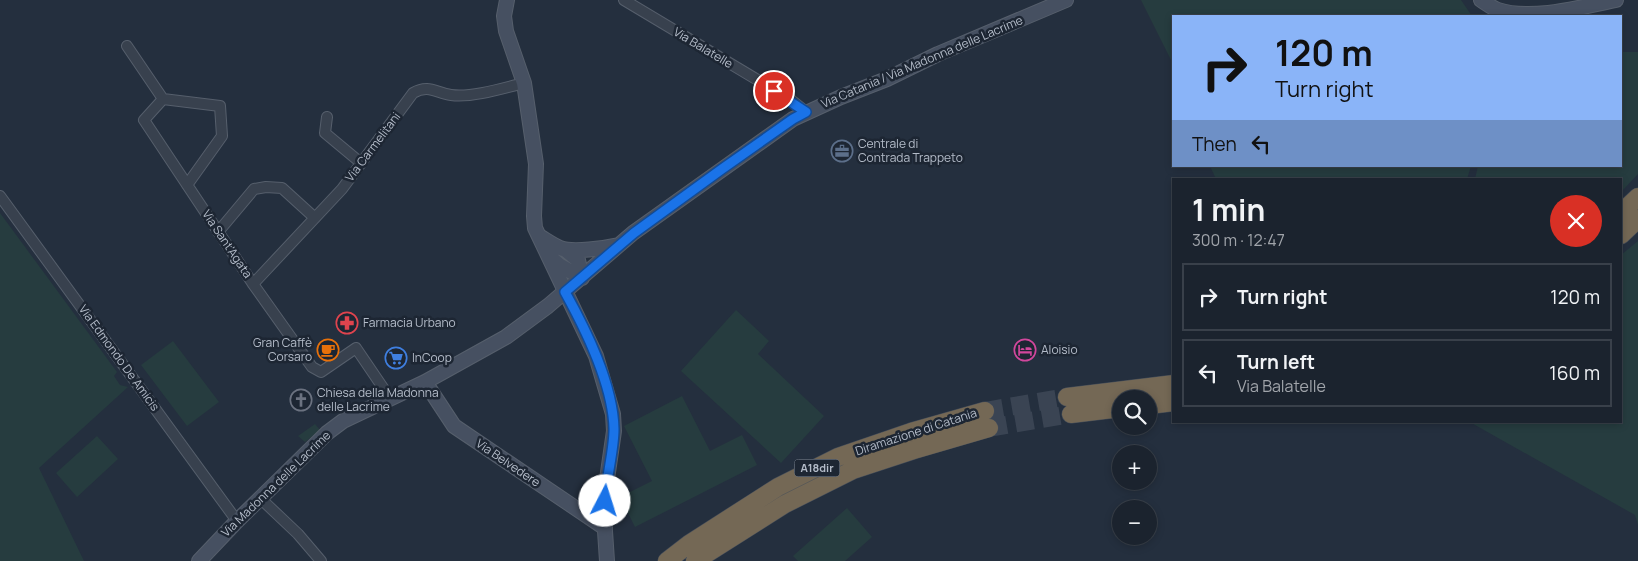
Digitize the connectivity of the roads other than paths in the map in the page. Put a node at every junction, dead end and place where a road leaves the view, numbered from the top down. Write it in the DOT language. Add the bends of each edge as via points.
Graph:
graph roads {
  1 [pos="508,0"];
  2 [pos="624,0"];
  3 [pos="1066,0"];
  4 [pos="1481,0"];
  5 [pos="1616,0"];
  6 [pos="127,46"];
  7 [pos="524,83"];
  8 [pos="163,98"];
  9 [pos="806,112"];
  10 [pos="327,117"];
  11 [pos="361,163"];
  12 [pos="187,185"];
  13 [pos="0,196"];
  14 [pos="1638,197"];
  15 [pos="1622,212"];
  16 [pos="315,218"];
  17 [pos="1638,219"];
  18 [pos="218,232"];
  19 [pos="1622,234"];
  20 [pos="539,236"];
  21 [pos="619,246"];
  22 [pos="566,250"];
  23 [pos="549,256"];
  24 [pos="582,278"];
  25 [pos="253,284"];
  26 [pos="565,292"];
  27 [pos="425,382"];
  28 [pos="1172,384"];
  29 [pos="1144,390"];
  30 [pos="1112,396"];
  31 [pos="390,398"];
  32 [pos="1172,402"];
  33 [pos="1157,404"];
  34 [pos="1112,407"];
  35 [pos="985,411"];
  36 [pos="989,428"];
  37 [pos="260,498"];
  38 [pos="237,520"];
  39 [pos="605,528"];
  40 [pos="199,561"];
  41 [pos="321,561"];
  42 [pos="607,561"];
  43 [pos="615,561"];
  44 [pos="667,561"];
  45 [pos="695,561"];
  1 -- 7 [label="main road" via="504,16 506,31"];
  2 -- 9 [label="street, Via Balatelle"];
  3 -- 9 [label="main road, Via Catania / Via Madonna delle Lacrime"];
  4 -- 5 [label="main road" via="1496,9 1516,14"];
  6 -- 8 [label="street"];
  7 -- 11 [label="street, Via Carmelitani" via="484,93 451,96 420,89 413,93"];
  7 -- 20 [label="main road" via="536,164 534,216"];
  8 -- 12 [label="street, Via Sant'Agata" via="144,120"];
  8 -- 12 [label="street" via="220,106 222,136"];
  9 -- 21 [label="main road, Via Catania / Via Madonna delle Lacrime" via="708,179"];
  10 -- 11 [label="street" via="325,133"];
  11 -- 16 [label="street, Via Carmelitani"];
  12 -- 18 [label="street, Via Sant'Agata"];
  13 -- 38 [label="street, Via Edmondo De Amicis"];
  14 -- 15 [label="highway"];
  16 -- 18 [label="street" via="282,188 266,187 254,189"];
  16 -- 25 [label="street, Via Carmelitani"];
  17 -- 19 [label="highway"];
  18 -- 25 [label="street, Via Sant'Agata"];
  20 -- 22 [label="main road"];
  20 -- 23 [label="main road"];
  21 -- 22 [label="main road"];
  21 -- 24 [label="main road, Via Catania / Via Madonna delle Lacrime"];
  22 -- 24 [label="main road" via="578,260"];
  23 -- 24 [label="main road"];
  23 -- 26 [label="main road"];
  24 -- 26 [label="main road, Via Catania / Via Madonna delle Lacrime"];
  25 -- 31 [label="street, Via Sant'Agata" via="312,367 321,372 356,348"];
  26 -- 27 [label="main road, Via Madonna delle Lacrime" via="506,337"];
  26 -- 39 [label="main road" via="596,356 613,414"];
  27 -- 31 [label="main road, Via Madonna delle Lacrime"];
  27 -- 39 [label="main road, Via Belvedere" via="454,426"];
  28 -- 29 [label="highway"];
  30 -- 34 [label="highway" via="1069,405"];
  31 -- 37 [label="main road, Via Madonna delle Lacrime" via="343,421 327,433"];
  32 -- 33 [label="highway"];
  35 -- 44 [label="highway, Diramazione di Catania / A18dir" via="838,457 778,488"];
  36 -- 45 [label="highway, Diramazione di Catania / A18dir" via="853,470 785,504"];
  37 -- 38 [label="main road, Via Madonna delle Lacrime"];
  37 -- 41 [label="street"];
  38 -- 40 [label="main road, Via Madonna delle Lacrime"];
  39 -- 42 [label="main road"];
  39 -- 43 [label="main road"];
}
